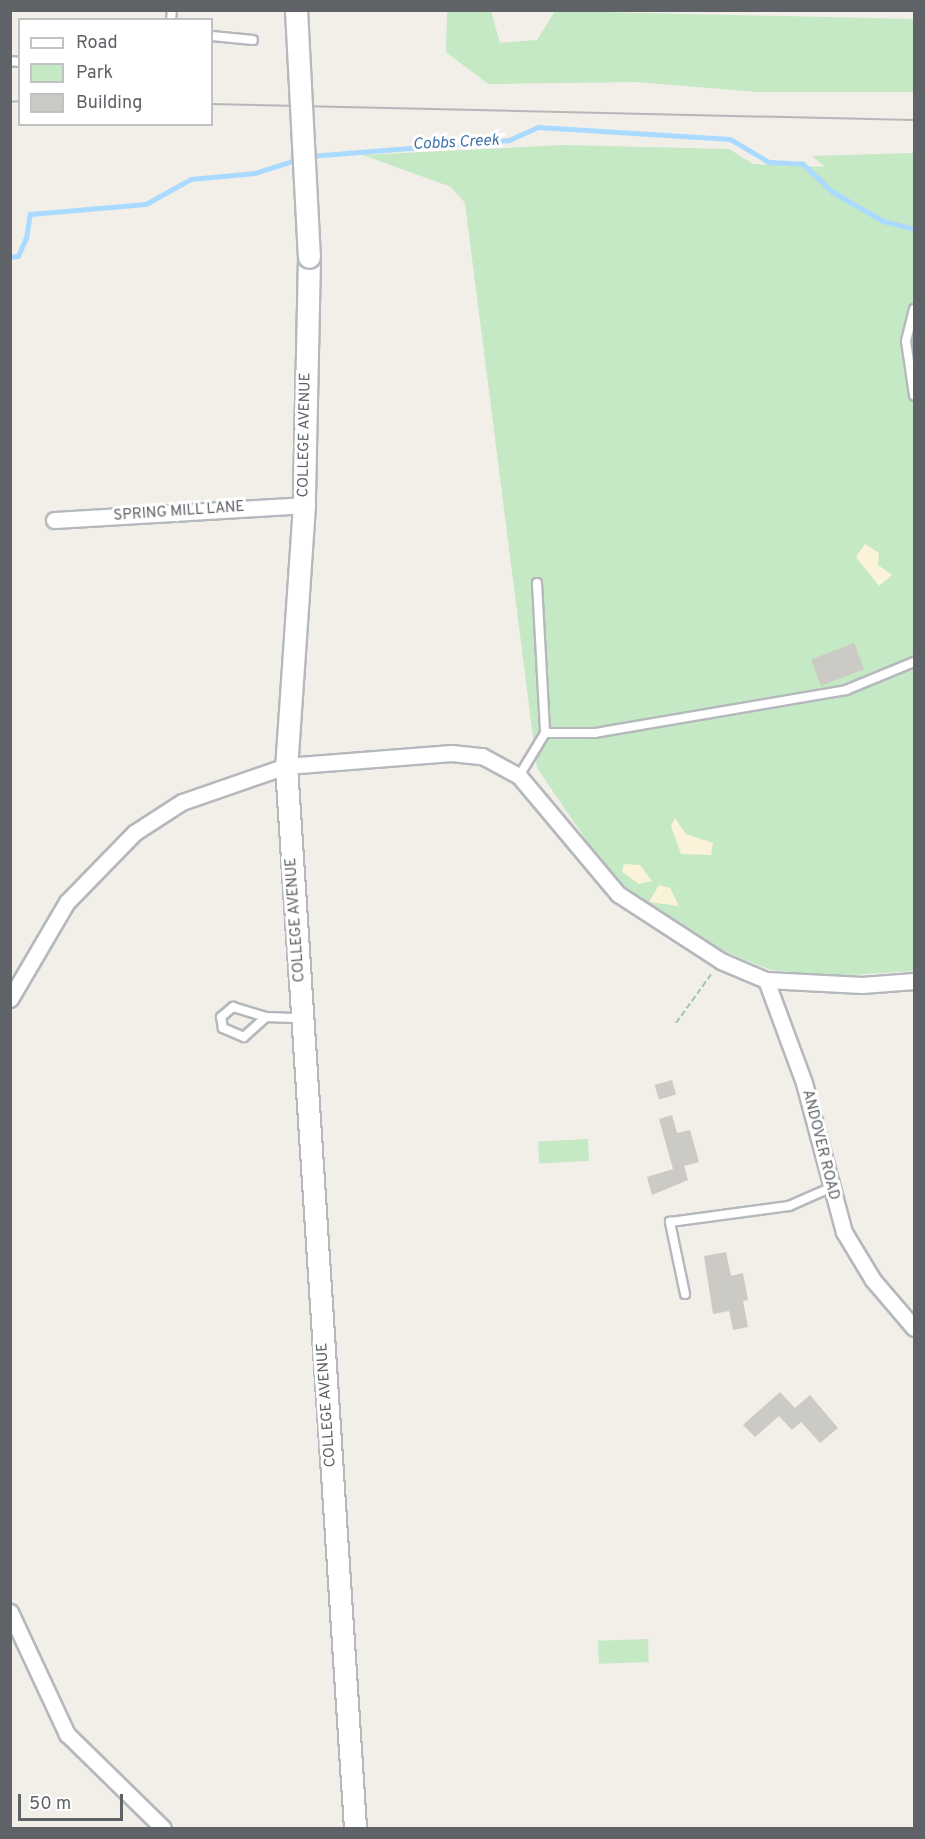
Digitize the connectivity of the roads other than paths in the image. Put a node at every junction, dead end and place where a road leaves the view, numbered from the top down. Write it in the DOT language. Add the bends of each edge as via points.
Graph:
graph roads {
  1 [pos="296,10"];
  2 [pos="213,36"];
  3 [pos="253,40"];
  4 [pos="915,309"];
  5 [pos="915,395"];
  6 [pos="304,505"];
  7 [pos="54,520"];
  8 [pos="537,583"];
  9 [pos="915,662"];
  10 [pos="545,733"];
  11 [pos="286,766"];
  12 [pos="519,776"];
  13 [pos="765,980"];
  14 [pos="915,981"];
  15 [pos="10,999"];
  16 [pos="266,1017"];
  17 [pos="302,1018"];
  18 [pos="830,1188"];
  19 [pos="685,1294"];
  20 [pos="915,1328"];
  21 [pos="10,1612"];
  22 [pos="163,1828"];
  23 [pos="355,1828"];
  1 -- 6 [label="main road, COLLEGE AVENUE, bridge" via="309,257"];
  2 -- 3 [label="lane"];
  4 -- 5 [label="lane" via="906,341"];
  6 -- 7 [label="street, SPRING MILL LANE"];
  6 -- 11 [label="main road, COLLEGE AVENUE"];
  8 -- 10 [label="lane"];
  9 -- 10 [label="lane" via="846,690 595,733"];
  10 -- 12 [label="lane"];
  11 -- 12 [label="street" via="451,753 482,756"];
  11 -- 15 [label="street" via="182,802 134,833 67,902"];
  11 -- 17 [label="main road, COLLEGE AVENUE"];
  12 -- 13 [label="street" via="618,894 721,961"];
  13 -- 14 [label="street" via="862,985"];
  13 -- 18 [label="street, ANDOVER ROAD" via="804,1083"];
  16 -- 16 [label="lane" via="233,1007 221,1017 223,1028 244,1037"];
  16 -- 17 [label="lane"];
  17 -- 23 [label="main road, COLLEGE AVENUE"];
  18 -- 19 [label="lane" via="789,1206 670,1222"];
  18 -- 20 [label="street, ANDOVER ROAD" via="860,1261"];
  21 -- 22 [label="street" via="67,1734"];
}
